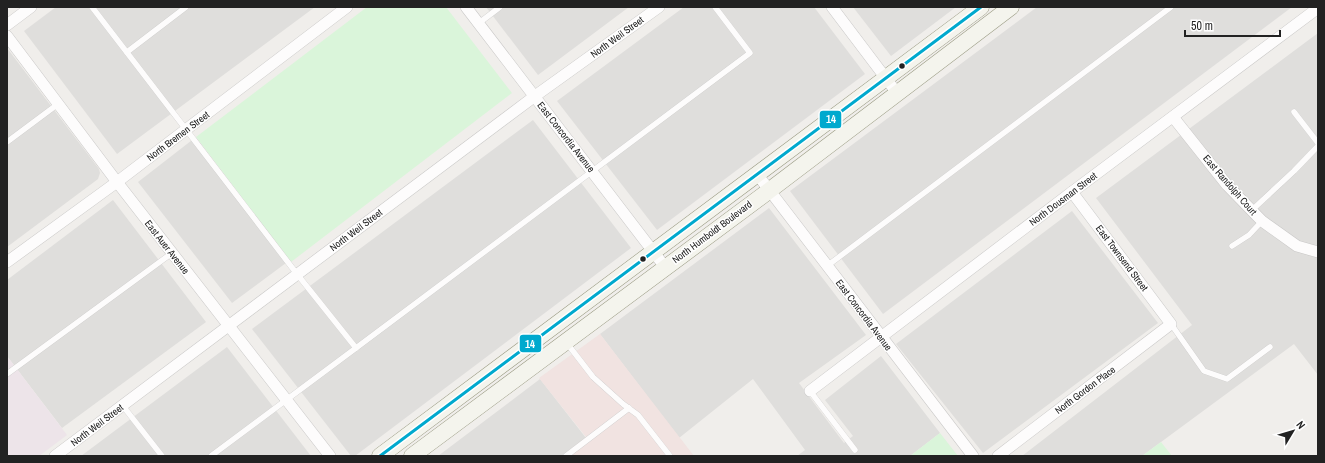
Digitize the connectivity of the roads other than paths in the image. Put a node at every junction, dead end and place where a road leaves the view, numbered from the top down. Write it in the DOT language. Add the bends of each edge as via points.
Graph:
graph roads {
  1 [pos="31,7"];
  2 [pos="92,7"];
  3 [pos="186,7"];
  4 [pos="347,7"];
  5 [pos="466,7"];
  6 [pos="500,7"];
  7 [pos="659,7"];
  8 [pos="715,7"];
  9 [pos="832,7"];
  10 [pos="981,7"];
  11 [pos="1011,7"];
  12 [pos="1171,7"];
  13 [pos="1318,8"];
  14 [pos="478,23"];
  15 [pos="7,25"];
  16 [pos="7,36"];
  17 [pos="127,52"];
  18 [pos="885,78"];
  19 [pos="897,93"];
  20 [pos="535,96"];
  21 [pos="58,104"];
  22 [pos="1294,112"];
  23 [pos="1173,117"];
  24 [pos="187,130"];
  25 [pos="7,142"];
  26 [pos="1318,144"];
  27 [pos="593,172"];
  28 [pos="757,174"];
  29 [pos="117,182"];
  30 [pos="769,190"];
  31 [pos="1072,192"];
  32 [pos="1251,211"];
  33 [pos="1262,222"];
  34 [pos="1232,246"];
  35 [pos="653,251"];
  36 [pos="1318,252"];
  37 [pos="172,253"];
  38 [pos="7,262"];
  39 [pos="827,266"];
  40 [pos="666,267"];
  41 [pos="297,274"];
  42 [pos="1171,324"];
  43 [pos="229,326"];
  44 [pos="881,337"];
  45 [pos="566,342"];
  46 [pos="1270,347"];
  47 [pos="356,348"];
  48 [pos="7,374"];
  49 [pos="810,392"];
  50 [pos="286,399"];
  51 [pos="123,406"];
  52 [pos="629,408"];
  53 [pos="854,450"];
  54 [pos="55,456"];
  55 [pos="162,456"];
  56 [pos="211,456"];
  57 [pos="330,456"];
  58 [pos="380,456"];
  59 [pos="412,456"];
  60 [pos="566,456"];
  61 [pos="670,456"];
  62 [pos="973,456"];
  63 [pos="998,456"];
  1 -- 15 [label="street"];
  2 -- 17 [label="lane"];
  3 -- 17 [label="lane"];
  4 -- 24 [label="street, North Bremen Street"];
  5 -- 14 [label="street, East Concordia Avenue"];
  6 -- 14 [label="lane"];
  7 -- 20 [label="street, North Weil Street"];
  8 -- 27 [label="lane" via="750,53"];
  9 -- 18 [label="street"];
  10 -- 18 [label="main road, North Humboldt Boulevard"];
  11 -- 19 [label="main road, North Humboldt Boulevard"];
  12 -- 39 [label="lane"];
  13 -- 23 [label="street, North Dousman Street"];
  14 -- 20 [label="street, East Concordia Avenue"];
  16 -- 21 [label="street, East Auer Avenue"];
  17 -- 24 [label="lane"];
  18 -- 19 [label="street"];
  18 -- 28 [label="main road, North Humboldt Boulevard"];
  19 -- 30 [label="main road, North Humboldt Boulevard"];
  20 -- 27 [label="street, East Concordia Avenue"];
  20 -- 41 [label="street, North Weil Street"];
  21 -- 25 [label="lane"];
  21 -- 29 [label="street, East Auer Avenue"];
  22 -- 26 [label="lane"];
  23 -- 31 [label="street, North Dousman Street"];
  23 -- 32 [label="street, East Randolph Court"];
  24 -- 29 [label="street, North Bremen Street"];
  24 -- 41 [label="lane"];
  26 -- 32 [label="lane" via="1294,171"];
  27 -- 35 [label="street, East Concordia Avenue"];
  27 -- 47 [label="lane"];
  28 -- 30 [label="street, East Concordia Avenue"];
  28 -- 35 [label="main road, North Humboldt Boulevard"];
  29 -- 37 [label="street, East Auer Avenue"];
  29 -- 38 [label="street, North Bremen Street"];
  30 -- 39 [label="street, East Concordia Avenue"];
  30 -- 40 [label="main road, North Humboldt Boulevard"];
  31 -- 42 [label="street, East Townsend Street"];
  31 -- 44 [label="street, North Dousman Street"];
  32 -- 33 [label="street, East Randolph Court"];
  33 -- 34 [label="lane" via="1249,235"];
  33 -- 36 [label="street, East Randolph Court" via="1297,246"];
  35 -- 40 [label="street, East Concordia Avenue"];
  35 -- 58 [label="main road, North Humboldt Boulevard"];
  37 -- 43 [label="street, East Auer Avenue"];
  37 -- 48 [label="lane"];
  39 -- 44 [label="street, East Concordia Avenue"];
  40 -- 45 [label="main road, North Humboldt Boulevard"];
  41 -- 43 [label="street, North Weil Street"];
  41 -- 47 [label="lane"];
  42 -- 46 [label="lane" via="1204,371 1227,379"];
  42 -- 63 [label="street, North Gordon Place"];
  43 -- 50 [label="street, East Auer Avenue"];
  43 -- 51 [label="street, North Weil Street"];
  44 -- 49 [label="street, North Dousman Street"];
  44 -- 62 [label="street, East Concordia Avenue"];
  45 -- 52 [label="lane" via="593,377"];
  45 -- 59 [label="main road, North Humboldt Boulevard"];
  47 -- 50 [label="lane"];
  49 -- 53 [label="lane"];
  50 -- 56 [label="lane"];
  50 -- 57 [label="street, East Auer Avenue"];
  51 -- 54 [label="street, North Weil Street"];
  51 -- 55 [label="lane"];
  52 -- 60 [label="lane"];
  52 -- 61 [label="lane" via="638,415"];
}
